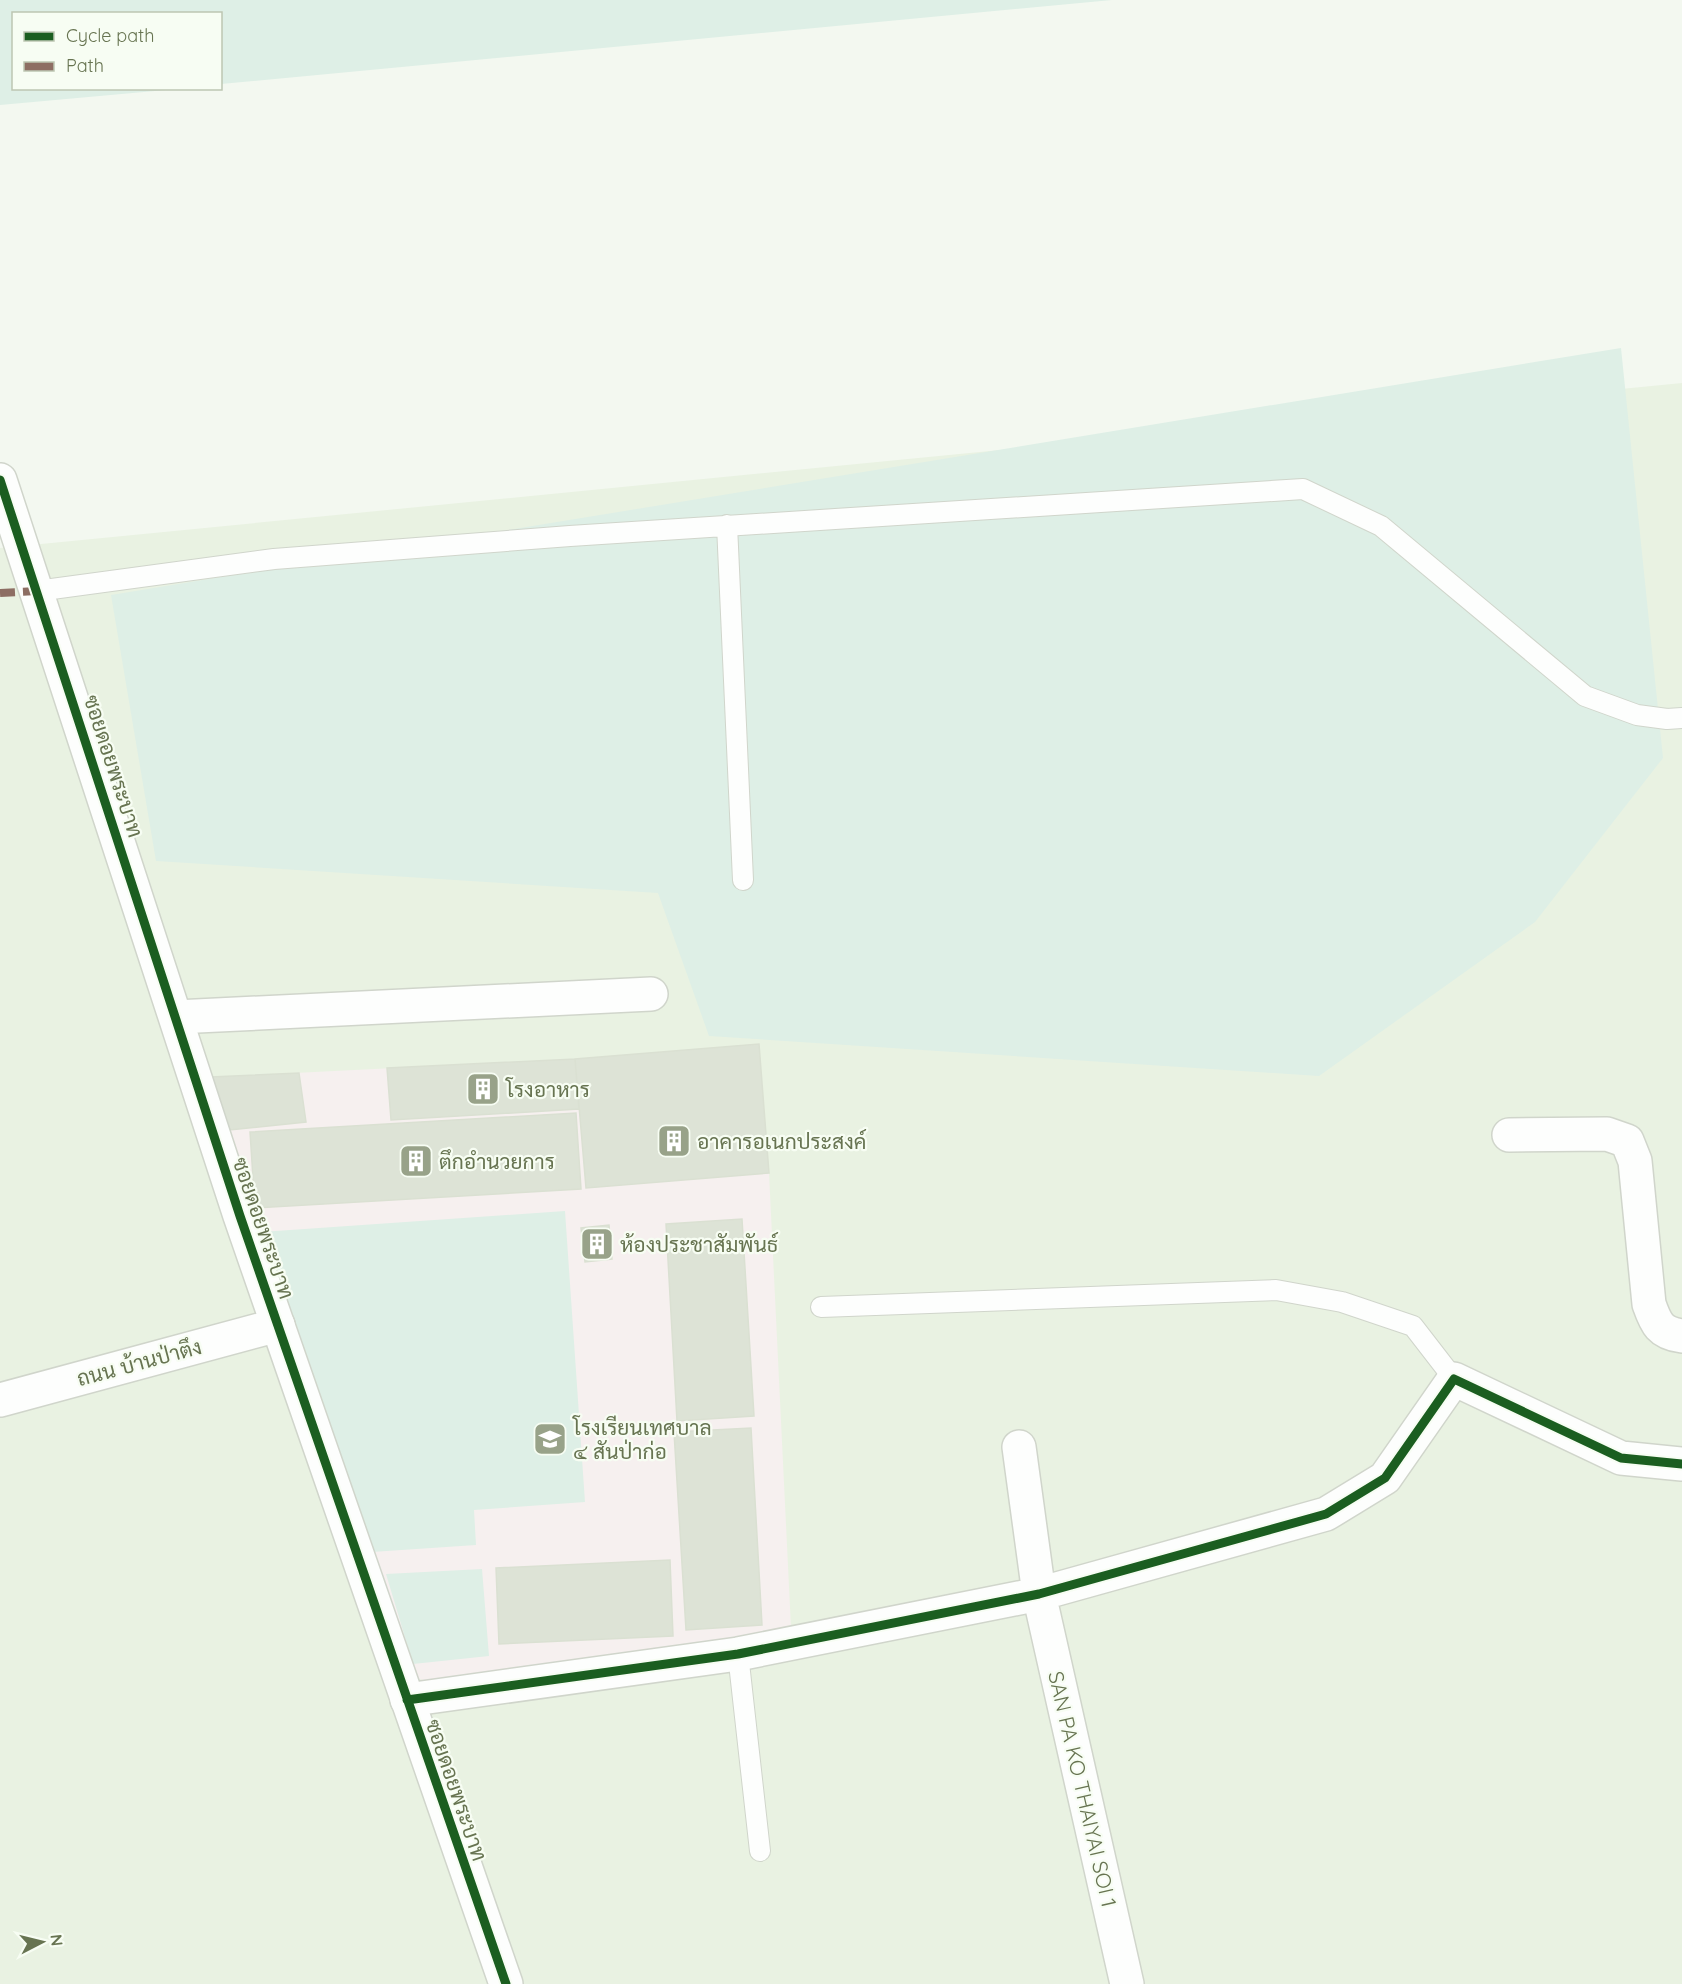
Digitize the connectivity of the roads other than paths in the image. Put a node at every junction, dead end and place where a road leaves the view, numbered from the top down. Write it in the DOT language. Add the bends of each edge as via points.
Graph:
graph roads {
  1 [pos="0,484"];
  2 [pos="727,525"];
  3 [pos="38,591"];
  4 [pos="1682,718"];
  5 [pos="743,880"];
  6 [pos="651,994"];
  7 [pos="177,1017"];
  8 [pos="1509,1134"];
  9 [pos="821,1307"];
  10 [pos="278,1325"];
  11 [pos="1682,1336"];
  12 [pos="1454,1379"];
  13 [pos="0,1400"];
  14 [pos="1019,1447"];
  15 [pos="1682,1464"];
  16 [pos="1039,1594"];
  17 [pos="738,1654"];
  18 [pos="408,1701"];
  19 [pos="760,1851"];
  20 [pos="506,1984"];
  21 [pos="1127,1984"];
  1 -- 3 [label="street, ซอยดอยพระบาท"];
  2 -- 3 [label="lane" via="274,559"];
  2 -- 4 [label="lane" via="1303,489 1381,526 1585,696 1637,715"];
  2 -- 5 [label="lane"];
  3 -- 7 [label="street, ซอยดอยพระบาท"];
  6 -- 7 [label="street"];
  7 -- 10 [label="street, ซอยดอยพระบาท"];
  8 -- 11 [label="street" via="1607,1134 1627,1141 1635,1161 1649,1304 1663,1332"];
  9 -- 12 [label="lane" via="1276,1290 1342,1302 1413,1326"];
  10 -- 13 [label="street, ถนน บ้านป่าตึง"];
  10 -- 18 [label="street, ซอยดอยพระบาท"];
  12 -- 15 [label="street" via="1621,1458"];
  12 -- 16 [label="street" via="1385,1478 1326,1514"];
  14 -- 16 [label="street, SAN PA KO THAIYAI SOI 1"];
  16 -- 17 [label="street"];
  16 -- 21 [label="street, SAN PA KO THAIYAI SOI 1"];
  17 -- 18 [label="street"];
  17 -- 19 [label="lane"];
  18 -- 20 [label="street, ซอยดอยพระบาท"];
}
